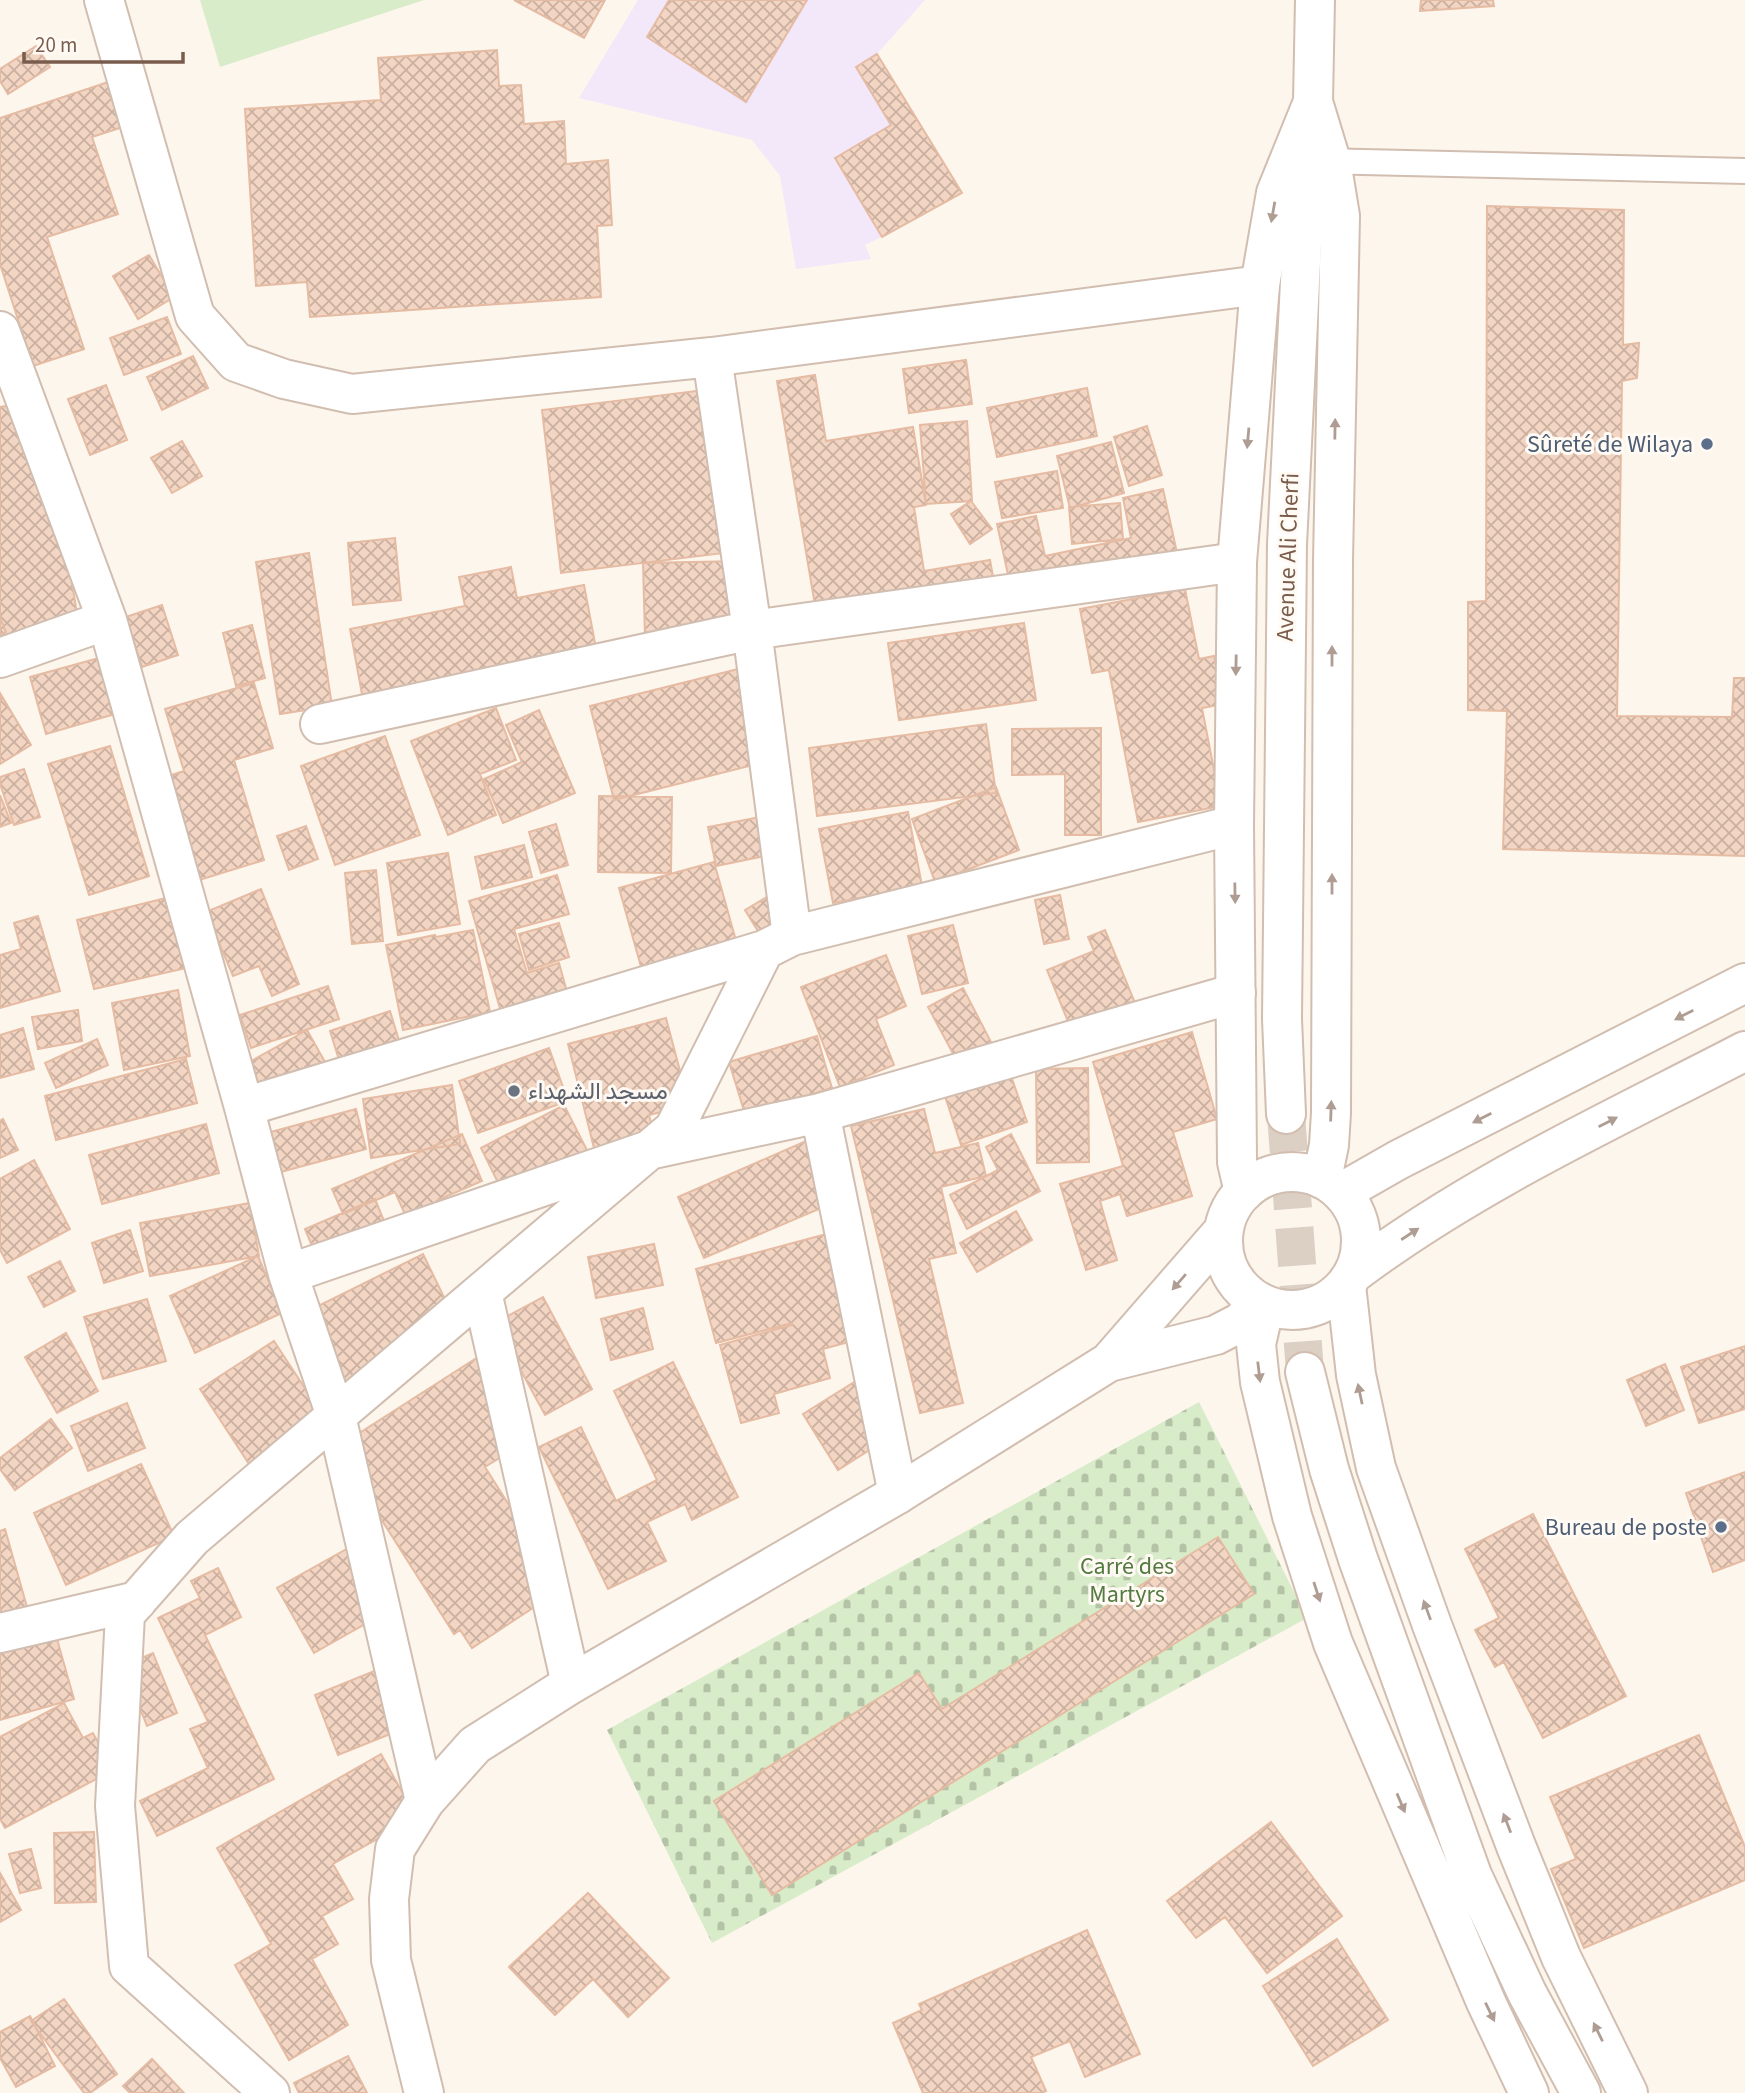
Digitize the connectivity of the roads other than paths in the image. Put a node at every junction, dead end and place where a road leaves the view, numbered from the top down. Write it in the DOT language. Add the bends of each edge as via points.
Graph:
graph roads {
  1 [pos="104,0"];
  2 [pos="1315,0"];
  3 [pos="1308,164"];
  4 [pos="1745,171"];
  5 [pos="1260,285"];
  6 [pos="0,331"];
  7 [pos="712,357"];
  8 [pos="1237,562"];
  9 [pos="107,620"];
  10 [pos="752,630"];
  11 [pos="0,658"];
  12 [pos="320,724"];
  13 [pos="1234,825"];
  14 [pos="778,943"];
  15 [pos="1745,984"];
  16 [pos="1236,992"];
  17 [pos="1745,1051"];
  18 [pos="244,1107"];
  19 [pos="820,1114"];
  20 [pos="1286,1114"];
  21 [pos="649,1150"];
  22 [pos="1332,1185"];
  23 [pos="1244,1192"];
  24 [pos="1224,1230"];
  25 [pos="288,1274"];
  26 [pos="1350,1279"];
  27 [pos="482,1292"];
  28 [pos="1262,1304"];
  29 [pos="1110,1362"];
  30 [pos="1305,1372"];
  31 [pos="336,1416"];
  32 [pos="898,1494"];
  33 [pos="137,1601"];
  34 [pos="0,1633"];
  35 [pos="571,1684"];
  36 [pos="425,1801"];
  37 [pos="270,2093"];
  38 [pos="424,2093"];
  39 [pos="1529,2093"];
  40 [pos="1581,2093"];
  41 [pos="1628,2093"];
  1 -- 7 [label="street" via="195,316 236,362 284,379 352,394"];
  2 -- 3 [label="street"];
  3 -- 4 [label="lane"];
  3 -- 5 [label="street, one-way" via="1276,193"];
  3 -- 20 [label="street, Avenue Ali Cherfi" via="1287,544 1282,1019"];
  22 -- 3 [label="street, one-way" via="1333,560 1340,216"];
  5 -- 7 [label="street"];
  5 -- 8 [label="street, one-way"];
  6 -- 9 [label="street"];
  7 -- 10 [label="street"];
  8 -- 10 [label="street"];
  8 -- 13 [label="street, one-way"];
  9 -- 11 [label="street"];
  9 -- 18 [label="street"];
  10 -- 12 [label="street"];
  10 -- 14 [label="street"];
  13 -- 14 [label="street"];
  13 -- 16 [label="street, one-way"];
  14 -- 18 [label="street"];
  14 -- 21 [label="street" via="674,1129"];
  15 -- 22 [label="street, one-way" via="1398,1160"];
  16 -- 19 [label="street"];
  16 -- 23 [label="street" via="1237,1162"];
  26 -- 17 [label="street, one-way" via="1413,1231 1513,1172"];
  18 -- 25 [label="street"];
  19 -- 21 [label="street"];
  19 -- 32 [label="street"];
  21 -- 25 [label="street"];
  21 -- 27 [label="street"];
  22 -- 23 [label="street" via="1302,1172 1281,1173"];
  22 -- 26 [label="street" via="1355,1210 1361,1231 1361,1252"];
  23 -- 24 [label="street" via="1230,1210"];
  24 -- 28 [label="street" via="1230,1272"];
  24 -- 29 [label="street, one-way"];
  25 -- 31 [label="street"];
  26 -- 28 [label="street" via="1329,1300 1309,1309"];
  41 -- 26 [label="street, one-way" via="1561,1957 1516,1846 1376,1468 1356,1375"];
  27 -- 31 [label="street"];
  27 -- 35 [label="street"];
  28 -- 29 [label="street" via="1216,1335"];
  28 -- 39 [label="street, one-way" via="1256,1344 1260,1382 1292,1517 1333,1643"];
  29 -- 32 [label="street"];
  30 -- 40 [label="street" via="1358,1559 1472,1875 1527,1993"];
  31 -- 33 [label="street" via="192,1538"];
  31 -- 36 [label="street"];
  32 -- 35 [label="street"];
  33 -- 34 [label="street"];
  33 -- 37 [label="street" via="125,1614 116,1806 129,1966"];
  35 -- 36 [label="street" via="475,1745"];
  36 -- 38 [label="street" via="395,1849 389,1899 391,1960"];
}
